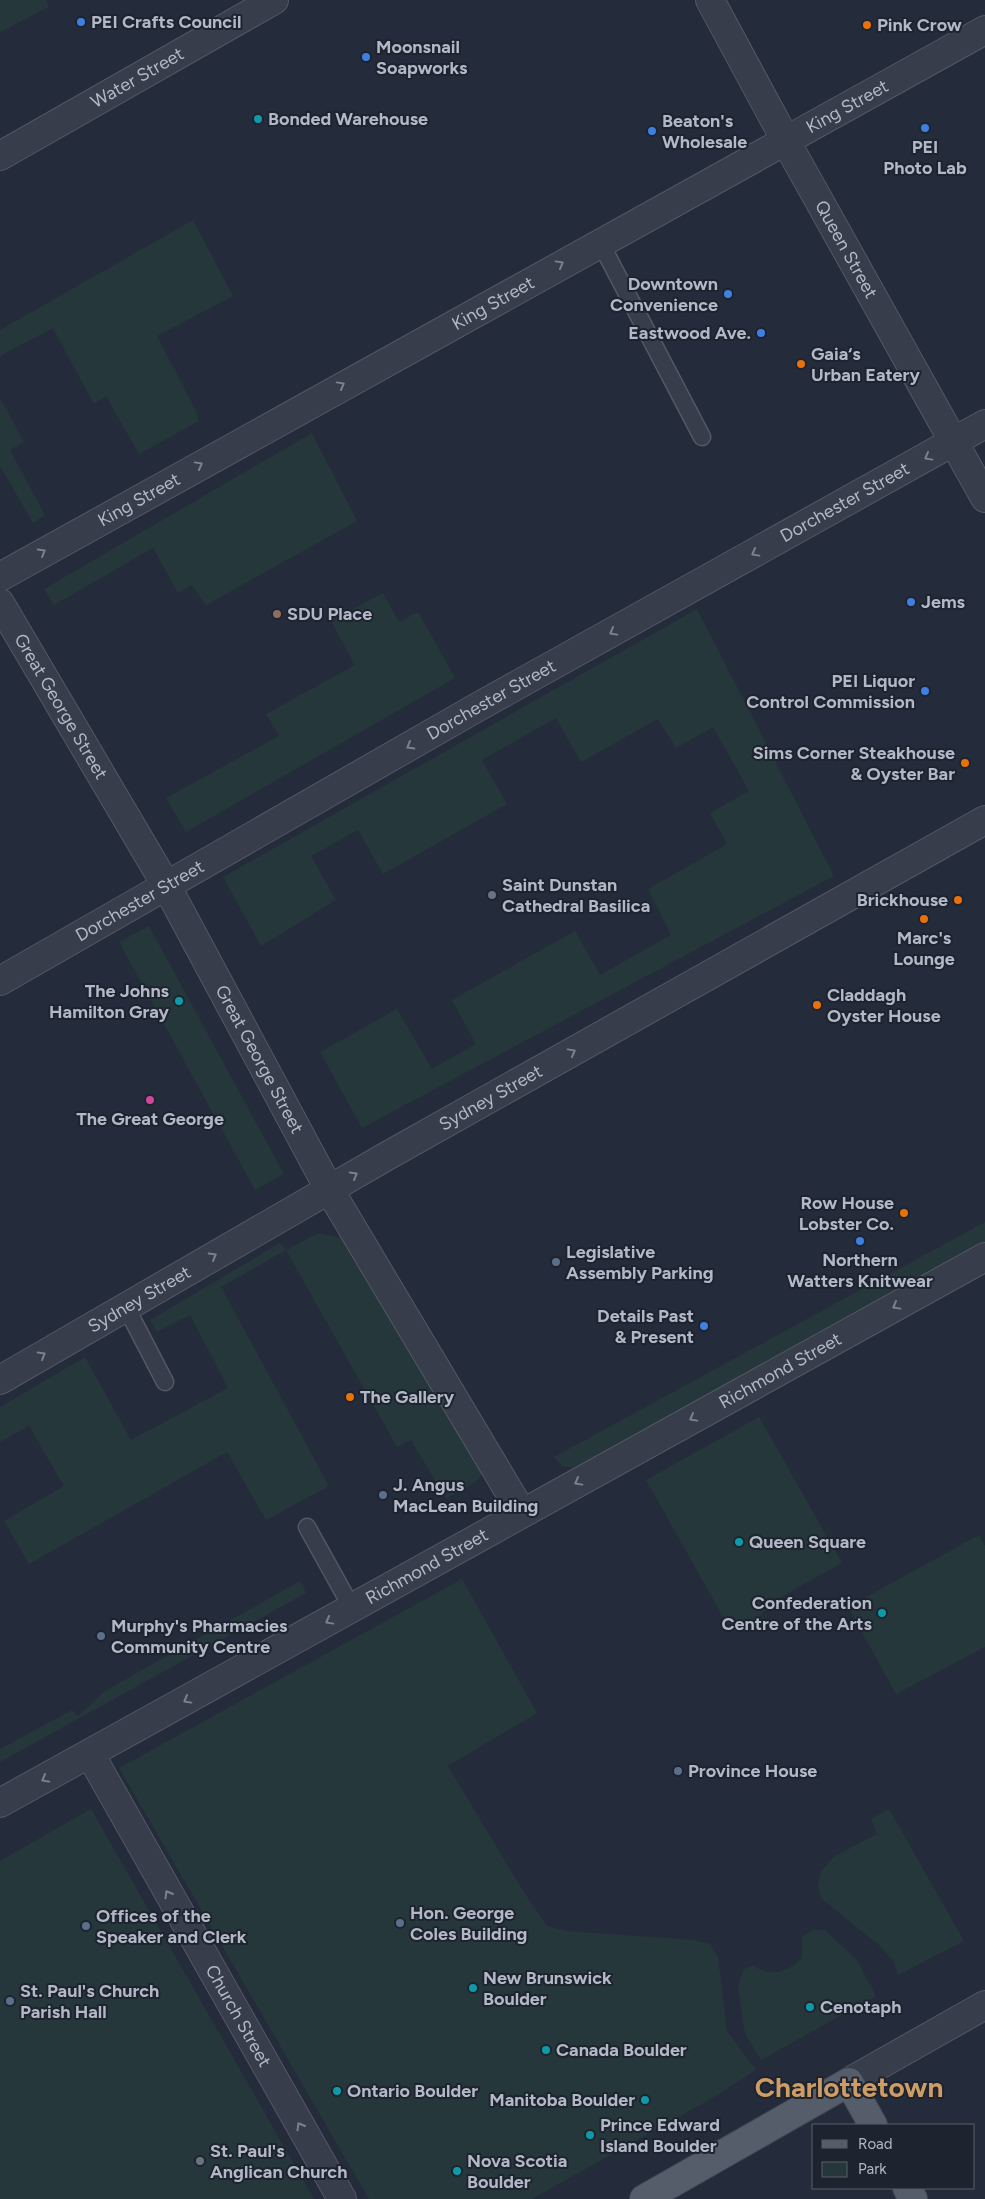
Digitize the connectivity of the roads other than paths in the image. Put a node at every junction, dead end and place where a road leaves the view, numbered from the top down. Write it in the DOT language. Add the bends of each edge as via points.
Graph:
graph roads {
  1 [pos="274,0"];
  2 [pos="710,0"];
  3 [pos="985,30"];
  4 [pos="786,142"];
  5 [pos="0,156"];
  6 [pos="600,242"];
  7 [pos="985,424"];
  8 [pos="702,436"];
  9 [pos="955,442"];
  10 [pos="985,498"];
  11 [pos="0,576"];
  12 [pos="0,603"];
  13 [pos="985,820"];
  14 [pos="166,885"];
  15 [pos="0,981"];
  16 [pos="329,1189"];
  17 [pos="985,1257"];
  18 [pos="126,1307"];
  19 [pos="0,1380"];
  20 [pos="165,1382"];
  21 [pos="522,1513"];
  22 [pos="307,1527"];
  23 [pos="352,1608"];
  24 [pos="90,1754"];
  25 [pos="0,1803"];
  26 [pos="985,2005"];
  27 [pos="848,2082"];
  28 [pos="872,2124"];
  29 [pos="342,2199"];
  30 [pos="644,2199"];
  1 -- 5 [label="street, Water Street"];
  2 -- 4 [label="street, Queen Street"];
  3 -- 4 [label="street, King Street"];
  4 -- 6 [label="street, King Street"];
  4 -- 9 [label="street, Queen Street"];
  6 -- 8 [label="lane"];
  11 -- 6 [label="street, King Street, one-way"];
  7 -- 9 [label="street, Dorchester Street"];
  9 -- 10 [label="street, Queen Street"];
  9 -- 14 [label="street, Dorchester Street, one-way" via="476,708"];
  12 -- 14 [label="street, Great George Street"];
  16 -- 13 [label="street, Sydney Street, one-way"];
  14 -- 15 [label="street, Dorchester Street"];
  14 -- 16 [label="street, Great George Street"];
  18 -- 16 [label="street, Sydney Street, one-way"];
  16 -- 21 [label="street, Great George Street"];
  17 -- 21 [label="street, Richmond Street, one-way"];
  19 -- 18 [label="street, Sydney Street, one-way"];
  18 -- 20 [label="lane"];
  21 -- 23 [label="street, Richmond Street"];
  22 -- 23 [label="lane"];
  23 -- 24 [label="street, Richmond Street, one-way"];
  24 -- 25 [label="street, Richmond Street, one-way"];
  29 -- 24 [label="street, Church Street, one-way"];
  26 -- 27 [label="street"];
  27 -- 28 [label="main road"];
  27 -- 30 [label="main road"];
}
